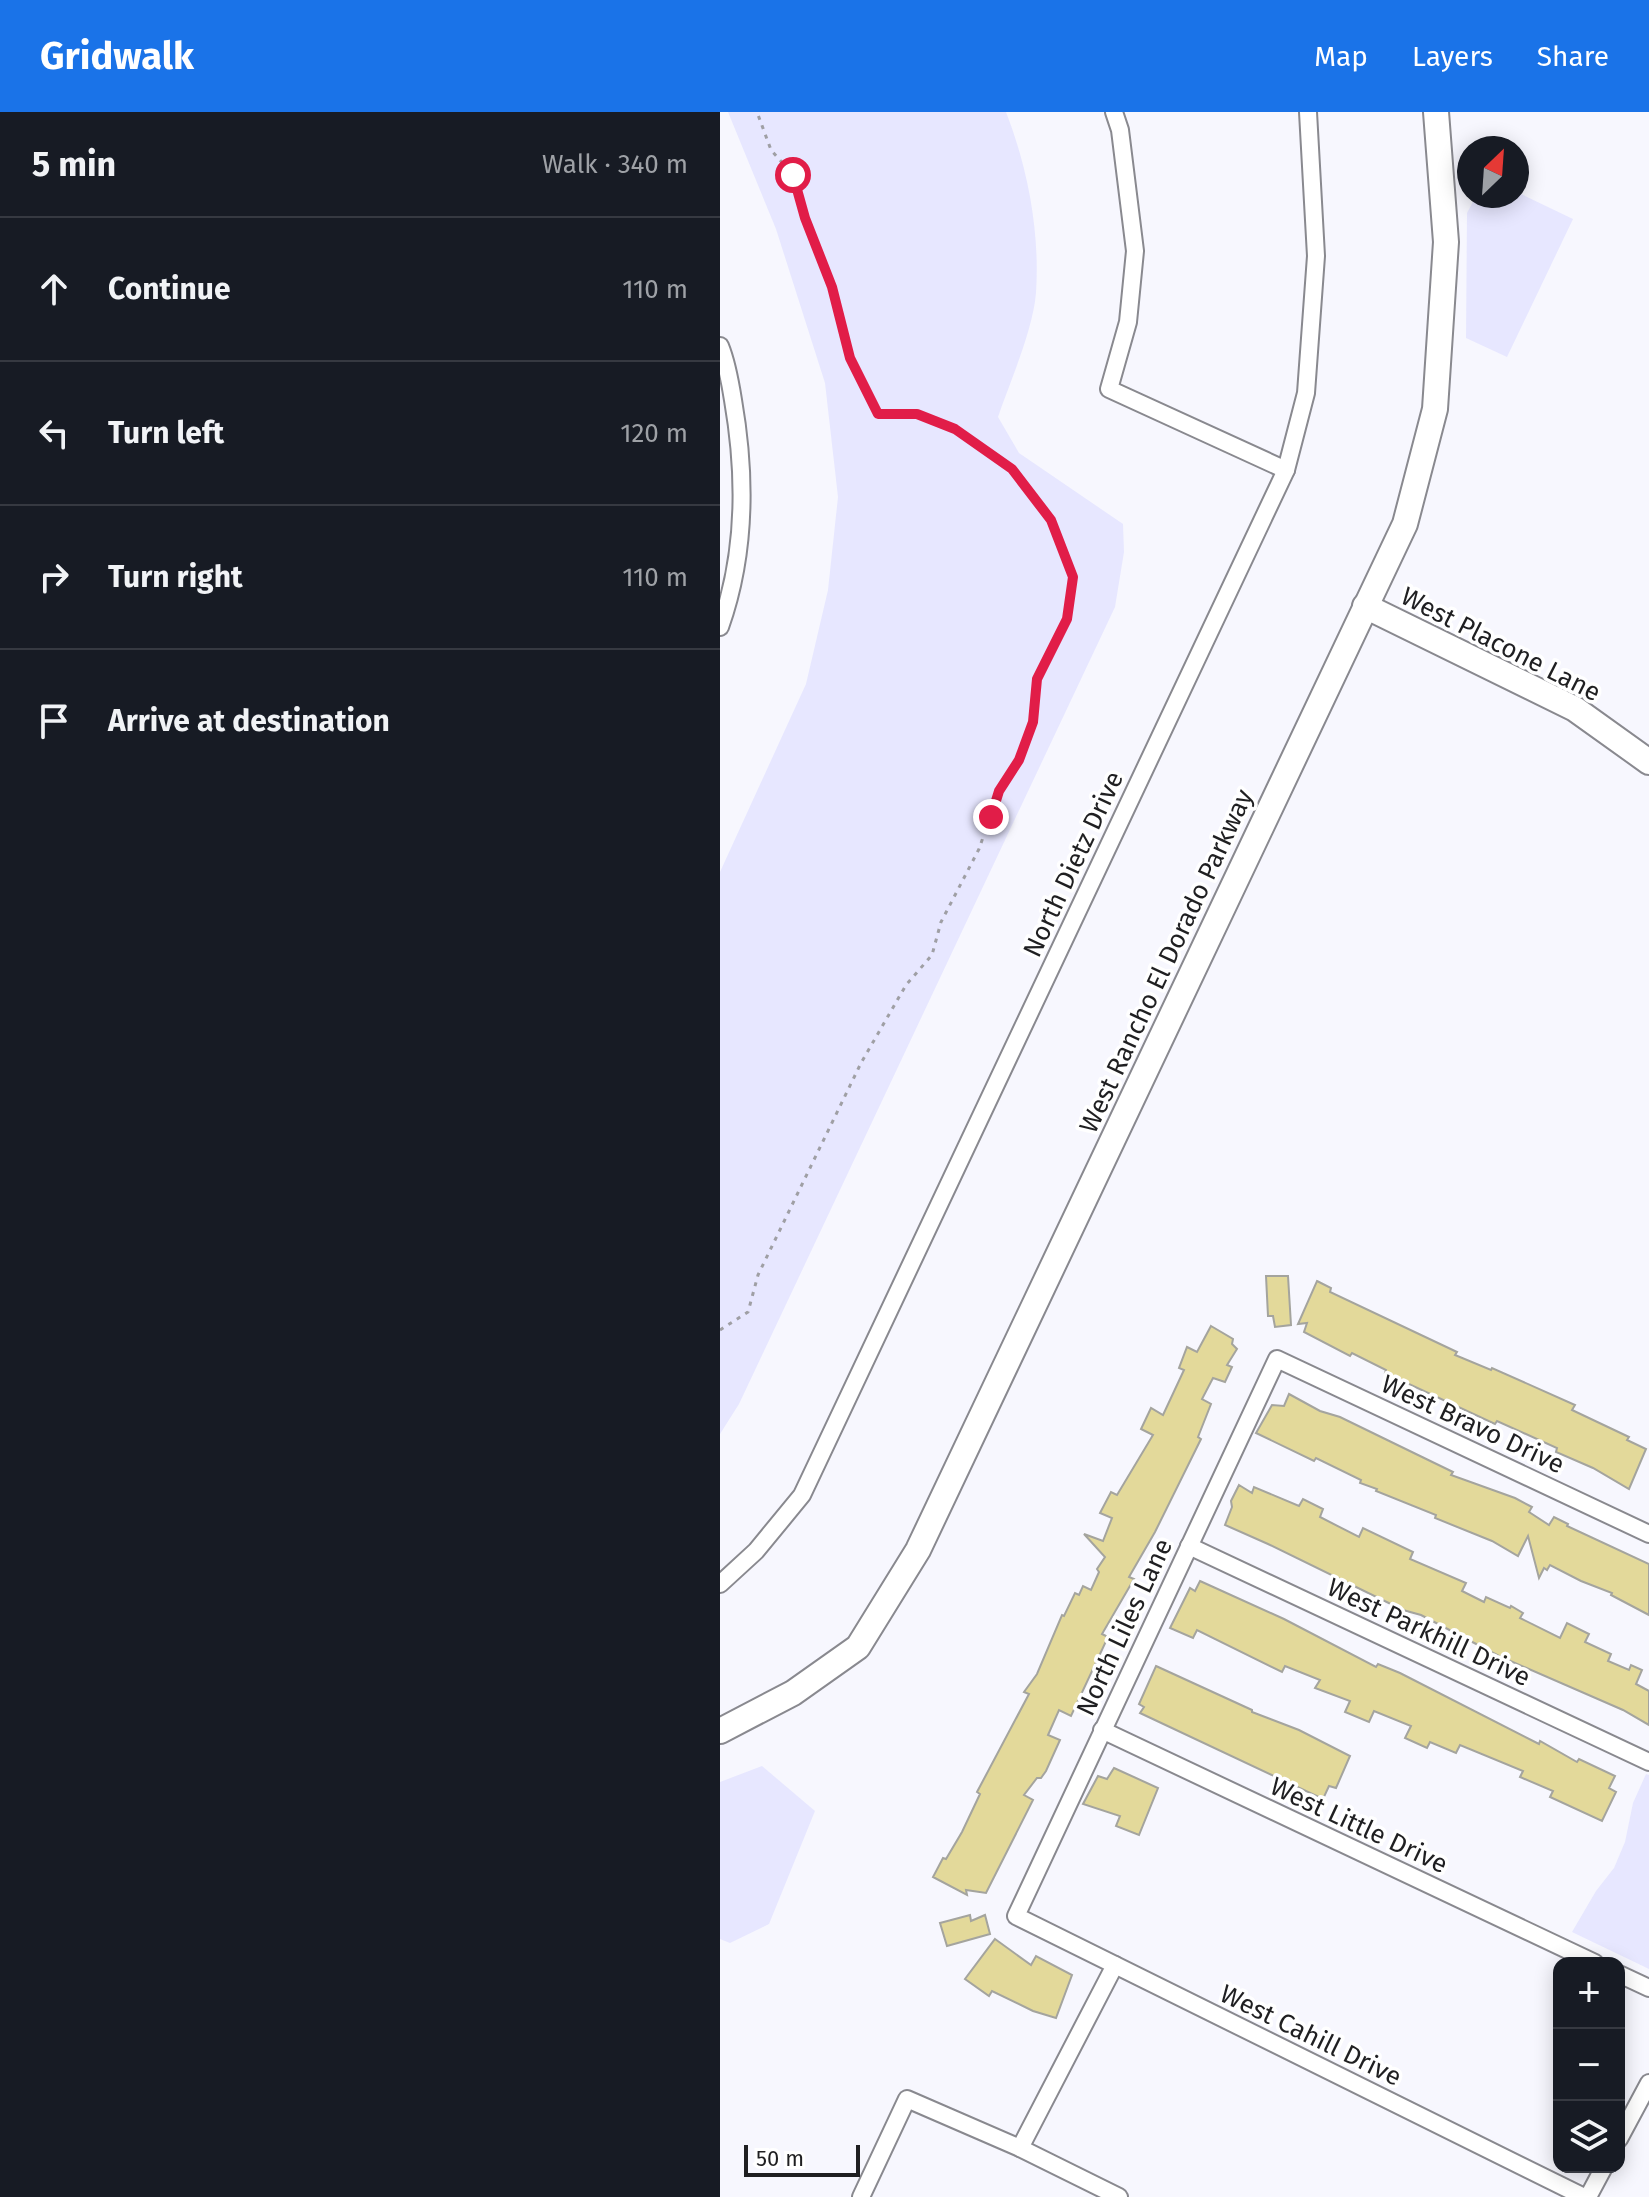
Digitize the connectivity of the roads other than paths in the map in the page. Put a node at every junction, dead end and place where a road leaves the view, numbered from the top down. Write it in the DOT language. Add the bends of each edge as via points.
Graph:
graph roads {
  1 [pos="1114,112"];
  2 [pos="1308,112"];
  3 [pos="1436,112"];
  4 [pos="720,346"];
  5 [pos="1286,470"];
  6 [pos="1365,606"];
  7 [pos="720,627"];
  8 [pos="1649,762"];
  9 [pos="1277,1359"];
  10 [pos="1649,1534"];
  11 [pos="1189,1546"];
  12 [pos="720,1584"];
  13 [pos="1102,1730"];
  14 [pos="720,1731"];
  15 [pos="1649,1762"];
  16 [pos="1016,1916"];
  17 [pos="1582,1957"];
  18 [pos="1115,1965"];
  19 [pos="1625,1977"];
  20 [pos="1649,1988"];
  21 [pos="1649,2083"];
  22 [pos="1625,2128"];
  23 [pos="1020,2148"];
  24 [pos="1600,2173"];
  25 [pos="861,2197"];
  26 [pos="1119,2197"];
  27 [pos="1586,2197"];
  1 -- 5 [label="street" via="1135,251 1128,322 1109,389"];
  2 -- 5 [label="street, North Dietz Drive" via="1316,256 1306,393"];
  3 -- 6 [label="street, West Rancho El Dorado Parkway" via="1446,242 1435,409 1405,524"];
  4 -- 7 [label="street" via="738,431 742,526"];
  5 -- 12 [label="street, North Dietz Drive" via="802,1495 756,1551"];
  6 -- 8 [label="street, West Placone Lane" via="1575,709"];
  6 -- 14 [label="street, West Rancho El Dorado Parkway" via="918,1550 858,1647 793,1693"];
  9 -- 10 [label="street, West Bravo Drive"];
  9 -- 11 [label="street, North Liles Lane"];
  11 -- 13 [label="street, North Liles Lane"];
  11 -- 15 [label="street, West Parkhill Drive"];
  13 -- 16 [label="street, North Liles Lane"];
  13 -- 17 [label="street, West Little Drive"];
  16 -- 18 [label="street, West Cahill Drive"];
  18 -- 23 [label="street"];
  18 -- 27 [label="street, West Cahill Drive"];
  19 -- 20 [label="street"];
  21 -- 22 [label="street"];
  23 -- 25 [label="street" via="907,2099"];
  23 -- 26 [label="street"];
  24 -- 27 [label="street"];
}
